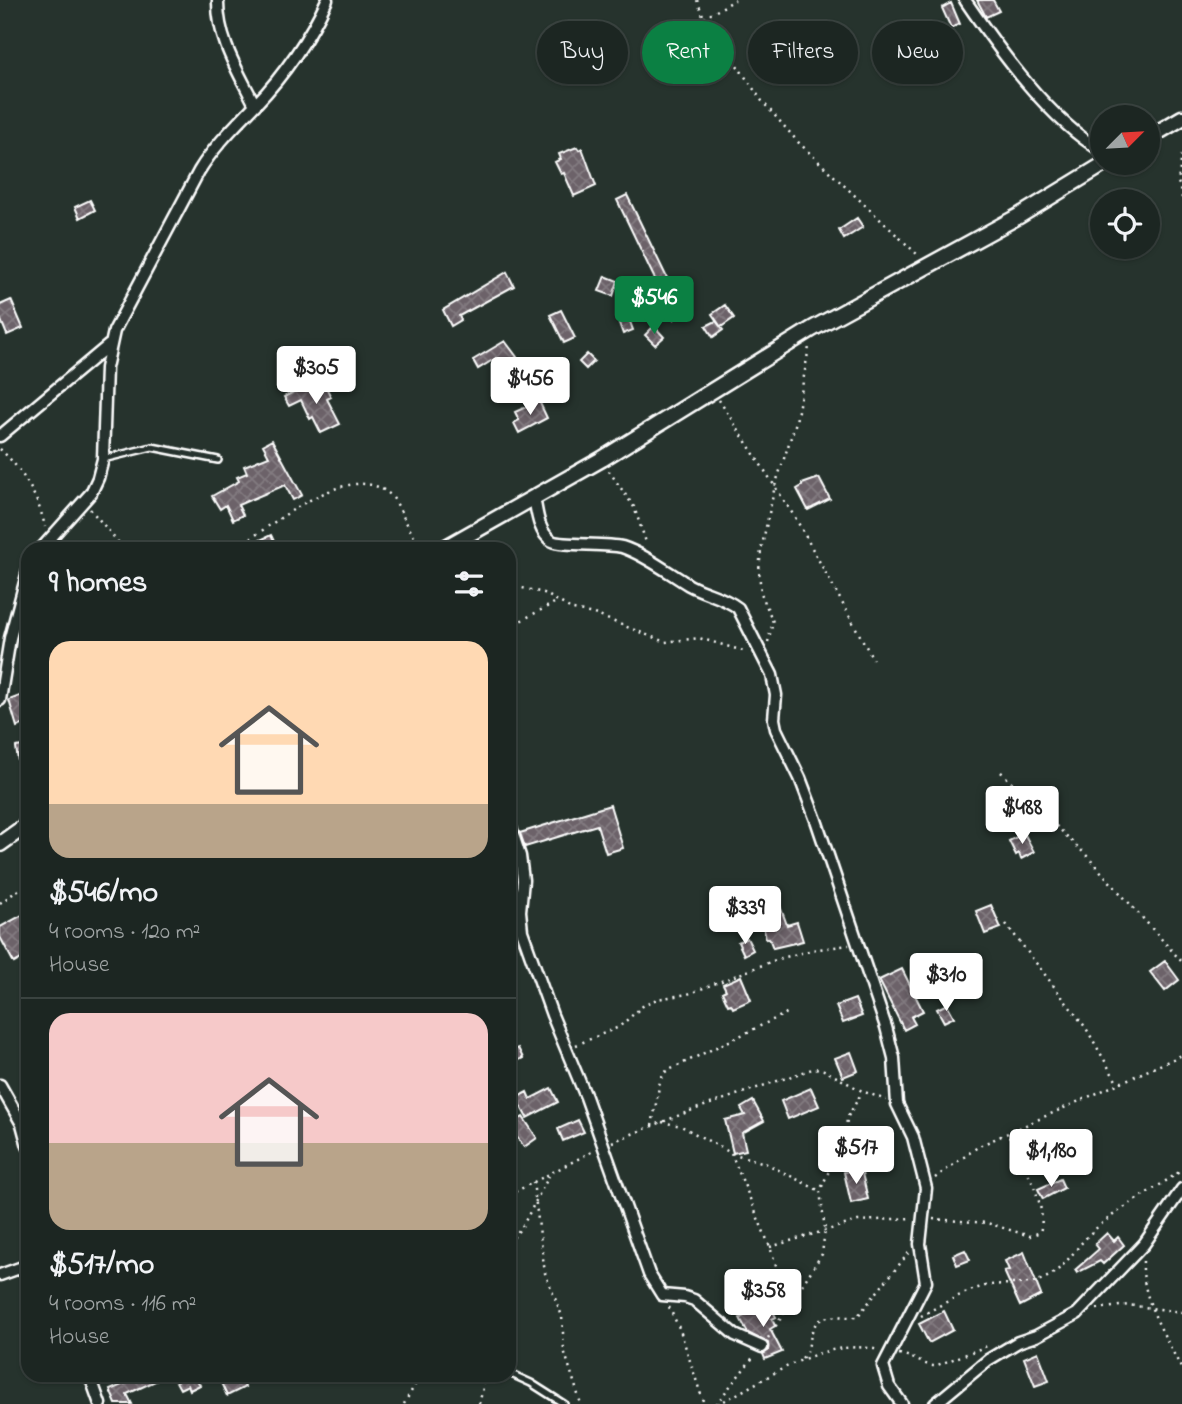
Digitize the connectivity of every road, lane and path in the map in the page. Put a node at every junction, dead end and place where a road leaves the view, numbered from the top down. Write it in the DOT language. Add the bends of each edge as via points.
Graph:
graph roads {
  1 [pos="218,0"];
  2 [pos="327,0"];
  3 [pos="697,0"];
  4 [pos="734,0"];
  5 [pos="965,0"];
  6 [pos="705,18"];
  7 [pos="255,105"];
  8 [pos="1182,118"];
  9 [pos="1160,131"];
  10 [pos="1090,141"];
  11 [pos="1182,155"];
  12 [pos="1090,173"];
  13 [pos="1182,198"];
  14 [pos="928,264"];
  15 [pos="811,330"];
  16 [pos="110,345"];
  17 [pos="712,390"];
  18 [pos="2,432"];
  19 [pos="0,449"];
  20 [pos="103,459"];
  21 [pos="602,459"];
  22 [pos="218,460"];
  23 [pos="775,486"];
  24 [pos="534,497"];
  25 [pos="83,502"];
  26 [pos="43,542"];
  27 [pos="47,542"];
  28 [pos="118,542"];
  29 [pos="246,542"];
  30 [pos="416,542"];
  31 [pos="455,542"];
  32 [pos="652,564"];
  33 [pos="516,586"];
  34 [pos="21,597"];
  35 [pos="557,601"];
  36 [pos="516,623"];
  37 [pos="762,657"];
  38 [pos="873,659"];
  39 [pos="0,700"];
  40 [pos="1001,772"];
  41 [pos="21,829"];
  42 [pos="0,844"];
  43 [pos="516,844"];
  44 [pos="21,888"];
  45 [pos="0,904"];
  46 [pos="1006,924"];
  47 [pos="857,944"];
  48 [pos="1182,962"];
  49 [pos="787,1013"];
  50 [pos="567,1049"];
  51 [pos="1182,1055"];
  52 [pos="1118,1084"];
  53 [pos="0,1085"];
  54 [pos="862,1091"];
  55 [pos="897,1104"];
  56 [pos="21,1122"];
  57 [pos="662,1122"];
  58 [pos="652,1126"];
  59 [pos="1007,1133"];
  60 [pos="603,1146"];
  61 [pos="731,1153"];
  62 [pos="1182,1170"];
  63 [pos="548,1176"];
  64 [pos="533,1182"];
  65 [pos="926,1188"];
  66 [pos="1182,1189"];
  67 [pos="516,1191"];
  68 [pos="820,1191"];
  69 [pos="535,1199"];
  70 [pos="924,1218"];
  71 [pos="825,1230"];
  72 [pos="516,1234"];
  73 [pos="920,1244"];
  74 [pos="1144,1244"];
  75 [pos="770,1247"];
  76 [pos="21,1268"];
  77 [pos="0,1275"];
  78 [pos="662,1295"];
  79 [pos="789,1306"];
  80 [pos="1151,1308"];
  81 [pos="1182,1312"];
  82 [pos="1077,1314"];
  83 [pos="903,1327"];
  84 [pos="988,1346"];
  85 [pos="762,1347"];
  86 [pos="888,1353"];
  87 [pos="800,1361"];
  88 [pos="1182,1370"];
  89 [pos="516,1376"];
  90 [pos="92,1382"];
  91 [pos="417,1382"];
  92 [pos="484,1382"];
  93 [pos="100,1404"];
  94 [pos="404,1404"];
  95 [pos="479,1404"];
  96 [pos="564,1404"];
  97 [pos="582,1404"];
  98 [pos="704,1404"];
  99 [pos="717,1404"];
  100 [pos="902,1404"];
  101 [pos="935,1404"];
  1 -- 7 [label="street" via="220,30"];
  2 -- 7 [label="street" via="305,39"];
  3 -- 6 [label="path"];
  4 -- 6 [label="path"];
  5 -- 10 [label="street" via="1058,116"];
  6 -- 14 [label="path" via="762,102 789,132"];
  7 -- 16 [label="street" via="225,134 199,171"];
  8 -- 9 [label="street"];
  11 -- 13 [label="path" via="1178,181"];
  12 -- 14 [label="street"];
  14 -- 15 [label="street"];
  15 -- 17 [label="street"];
  15 -- 23 [label="path" via="796,422"];
  16 -- 18 [label="street"];
  16 -- 20 [label="street"];
  17 -- 21 [label="street"];
  17 -- 23 [label="path"];
  19 -- 26 [label="path" via="32,492 45,524"];
  20 -- 22 [label="lane" via="152,447"];
  20 -- 25 [label="street"];
  21 -- 24 [label="street"];
  21 -- 32 [label="path" via="634,507"];
  23 -- 37 [label="path" via="759,571 761,593 773,622"];
  23 -- 38 [label="path"];
  24 -- 31 [label="street"];
  24 -- 32 [label="street" via="543,533 556,543 624,548"];
  25 -- 27 [label="street"];
  25 -- 28 [label="path"];
  29 -- 30 [label="path" via="329,489 366,484 388,493"];
  32 -- 37 [label="street" via="731,602"];
  33 -- 35 [label="path"];
  34 -- 39 [label="street"];
  35 -- 36 [label="path"];
  35 -- 37 [label="path" via="665,642 699,638"];
  37 -- 47 [label="street" via="772,675 776,729 816,820"];
  40 -- 48 [label="path" via="1087,856"];
  41 -- 42 [label="street"];
  43 -- 50 [label="street" via="523,880 522,931"];
  44 -- 45 [label="path"];
  46 -- 52 [label="path" via="1086,1028"];
  47 -- 50 [label="path" via="778,959 688,994 657,999 619,1027"];
  47 -- 55 [label="street" via="891,1042"];
  49 -- 58 [label="path" via="665,1072"];
  50 -- 60 [label="street"];
  51 -- 52 [label="path"];
  52 -- 59 [label="path"];
  53 -- 56 [label="street"];
  54 -- 55 [label="path"];
  54 -- 57 [label="path" via="815,1068"];
  54 -- 68 [label="path" via="847,1118 839,1159"];
  55 -- 65 [label="street" via="913,1137"];
  57 -- 58 [label="path"];
  57 -- 61 [label="path" via="681,1126"];
  58 -- 60 [label="path"];
  59 -- 65 [label="path" via="949,1166"];
  59 -- 70 [label="path" via="1041,1206 1040,1232 1030,1236 987,1223"];
  60 -- 63 [label="path"];
  60 -- 78 [label="street" via="640,1252"];
  61 -- 68 [label="path" via="765,1163"];
  61 -- 75 [label="path"];
  62 -- 83 [label="path" via="1107,1219 1044,1279 985,1286"];
  63 -- 64 [label="path"];
  63 -- 69 [label="path"];
  64 -- 67 [label="path"];
  64 -- 69 [label="path"];
  65 -- 70 [label="street"];
  66 -- 74 [label="street"];
  68 -- 71 [label="path"];
  69 -- 72 [label="path"];
  69 -- 97 [label="path" via="545,1273 562,1316 565,1350"];
  70 -- 71 [label="path" via="886,1217"];
  70 -- 73 [label="street"];
  71 -- 75 [label="path"];
  71 -- 79 [label="path" via="819,1262"];
  73 -- 83 [label="street" via="926,1282"];
  73 -- 87 [label="path" via="857,1317 823,1318 814,1324 809,1348"];
  74 -- 80 [label="path" via="1142,1272"];
  74 -- 82 [label="street"];
  75 -- 79 [label="path"];
  76 -- 77 [label="street"];
  78 -- 85 [label="street" via="694,1300 735,1335"];
  78 -- 98 [label="path" via="680,1330"];
  79 -- 85 [label="path"];
  80 -- 81 [label="path"];
  80 -- 82 [label="path" via="1118,1306"];
  80 -- 88 [label="path"];
  82 -- 101 [label="street" via="988,1360"];
  83 -- 86 [label="street"];
  84 -- 86 [label="path" via="935,1366"];
  85 -- 99 [label="path"];
  86 -- 87 [label="path" via="845,1347"];
  86 -- 100 [label="street" via="884,1373"];
  87 -- 99 [label="path"];
  89 -- 96 [label="lane"];
  90 -- 93 [label="street"];
  91 -- 94 [label="path"];
  92 -- 95 [label="path"];
}
